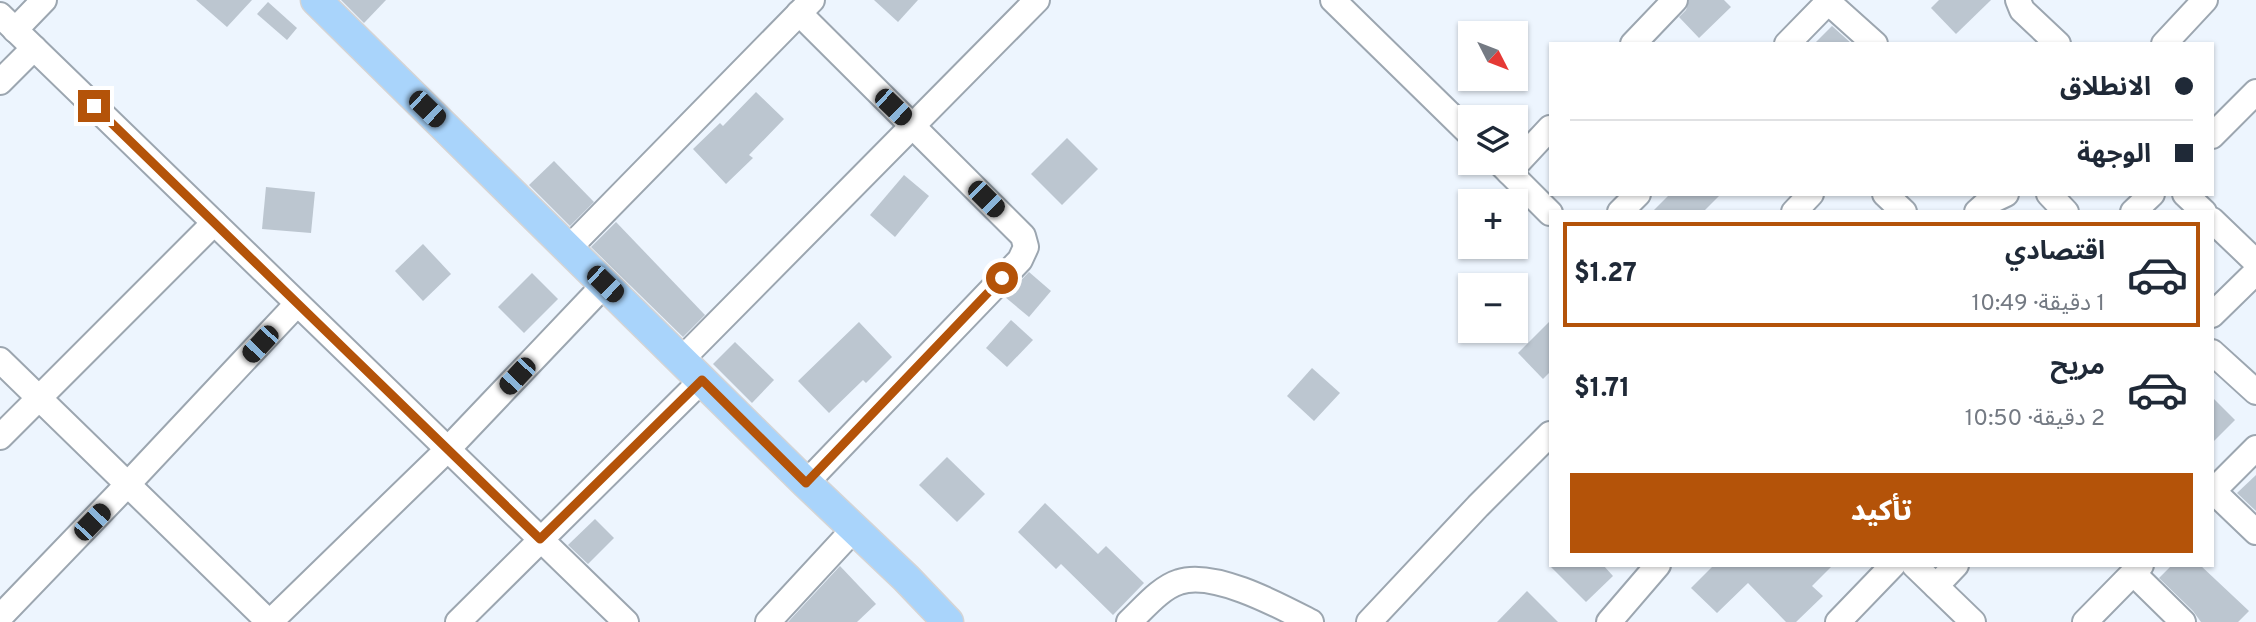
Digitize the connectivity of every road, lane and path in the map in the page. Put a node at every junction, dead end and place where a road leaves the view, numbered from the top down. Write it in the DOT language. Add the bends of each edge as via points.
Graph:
graph roads {
  1 [pos="44,0"];
  2 [pos="316,0"];
  3 [pos="1037,0"];
  4 [pos="1333,0"];
  5 [pos="1675,0"];
  6 [pos="2018,0"];
  7 [pos="2205,0"];
  8 [pos="1827,1"];
  9 [pos="805,7"];
  10 [pos="8,22"];
  11 [pos="1635,42"];
  12 [pos="1789,42"];
  13 [pos="1873,42"];
  14 [pos="2056,42"];
  15 [pos="2166,42"];
  16 [pos="34,48"];
  17 [pos="0,82"];
  18 [pos="2256,92"];
  19 [pos="1458,122"];
  20 [pos="912,125"];
  21 [pos="1549,129"];
  22 [pos="2214,134"];
  23 [pos="1528,147"];
  24 [pos="1512,175"];
  25 [pos="1636,196"];
  26 [pos="1809,196"];
  27 [pos="1887,196"];
  28 [pos="2003,196"];
  29 [pos="2051,196"];
  30 [pos="2150,196"];
  31 [pos="2187,196"];
  32 [pos="1622,210"];
  33 [pos="1796,210"];
  34 [pos="1902,210"];
  35 [pos="1979,210"];
  36 [pos="2064,210"];
  37 [pos="2135,210"];
  38 [pos="2202,210"];
  39 [pos="1549,212"];
  40 [pos="2214,222"];
  41 [pos="214,223"];
  42 [pos="568,249"];
  43 [pos="2256,262"];
  44 [pos="2256,272"];
  45 [pos="605,284"];
  46 [pos="297,304"];
  47 [pos="2214,313"];
  48 [pos="2214,354"];
  49 [pos="0,360"];
  50 [pos="681,360"];
  51 [pos="702,380"];
  52 [pos="2256,392"];
  53 [pos="39,398"];
  54 [pos="1549,436"];
  55 [pos="0,437"];
  56 [pos="2256,448"];
  57 [pos="447,449"];
  58 [pos="806,483"];
  59 [pos="128,484"];
  60 [pos="2214,491"];
  61 [pos="2214,493"];
  62 [pos="855,529"];
  63 [pos="2256,532"];
  64 [pos="540,539"];
  65 [pos="1656,567"];
  66 [pos="1891,567"];
  67 [pos="1916,567"];
  68 [pos="1954,567"];
  69 [pos="2137,569"];
  70 [pos="1936,586"];
  71 [pos="0,617"];
  72 [pos="623,621"];
  73 [pos="270,622"];
  74 [pos="458,622"];
  75 [pos="768,622"];
  76 [pos="948,622"];
  77 [pos="1129,622"];
  78 [pos="1311,622"];
  79 [pos="1369,622"];
  80 [pos="1609,622"];
  81 [pos="1838,622"];
  82 [pos="1973,622"];
  83 [pos="2085,622"];
  84 [pos="2183,622"];
  1 -- 10 [label="street"];
  2 -- 42 [label="main road"];
  3 -- 20 [label="street"];
  4 -- 19 [label="street"];
  5 -- 11 [label="street"];
  6 -- 14 [label="street" via="2022,10"];
  7 -- 15 [label="street"];
  8 -- 12 [label="street"];
  8 -- 13 [label="street"];
  9 -- 20 [label="street"];
  9 -- 42 [label="street"];
  10 -- 16 [label="street"];
  16 -- 17 [label="street"];
  16 -- 41 [label="street"];
  18 -- 22 [label="street"];
  20 -- 50 [label="street"];
  20 -- 58 [label="street" via="1023,236 1026,247 1020,260"];
  21 -- 23 [label="street"];
  24 -- 39 [label="street"];
  25 -- 32 [label="street"];
  26 -- 33 [label="street"];
  27 -- 34 [label="street"];
  28 -- 35 [label="street"];
  29 -- 36 [label="street"];
  30 -- 37 [label="street"];
  31 -- 38 [label="street"];
  40 -- 43 [label="street"];
  41 -- 46 [label="street"];
  41 -- 53 [label="street"];
  42 -- 45 [label="main road"];
  44 -- 47 [label="street"];
  45 -- 50 [label="main road"];
  45 -- 57 [label="street"];
  46 -- 57 [label="street"];
  46 -- 59 [label="street"];
  48 -- 52 [label="street"];
  49 -- 53 [label="street"];
  50 -- 51 [label="main road"];
  51 -- 58 [label="main road"];
  51 -- 64 [label="street"];
  53 -- 55 [label="street"];
  53 -- 59 [label="street"];
  54 -- 79 [label="street"];
  56 -- 60 [label="street"];
  57 -- 64 [label="street"];
  57 -- 73 [label="street"];
  58 -- 62 [label="main road"];
  59 -- 71 [label="street"];
  59 -- 73 [label="street"];
  61 -- 63 [label="street"];
  62 -- 75 [label="street"];
  62 -- 76 [label="main road"];
  64 -- 72 [label="street"];
  64 -- 74 [label="street"];
  65 -- 80 [label="street"];
  66 -- 81 [label="street"];
  67 -- 70 [label="street"];
  68 -- 70 [label="street"];
  69 -- 83 [label="street"];
  69 -- 84 [label="street"];
  70 -- 82 [label="street"];
  77 -- 78 [label="street" via="1166,588 1199,580 1270,600"];
}
